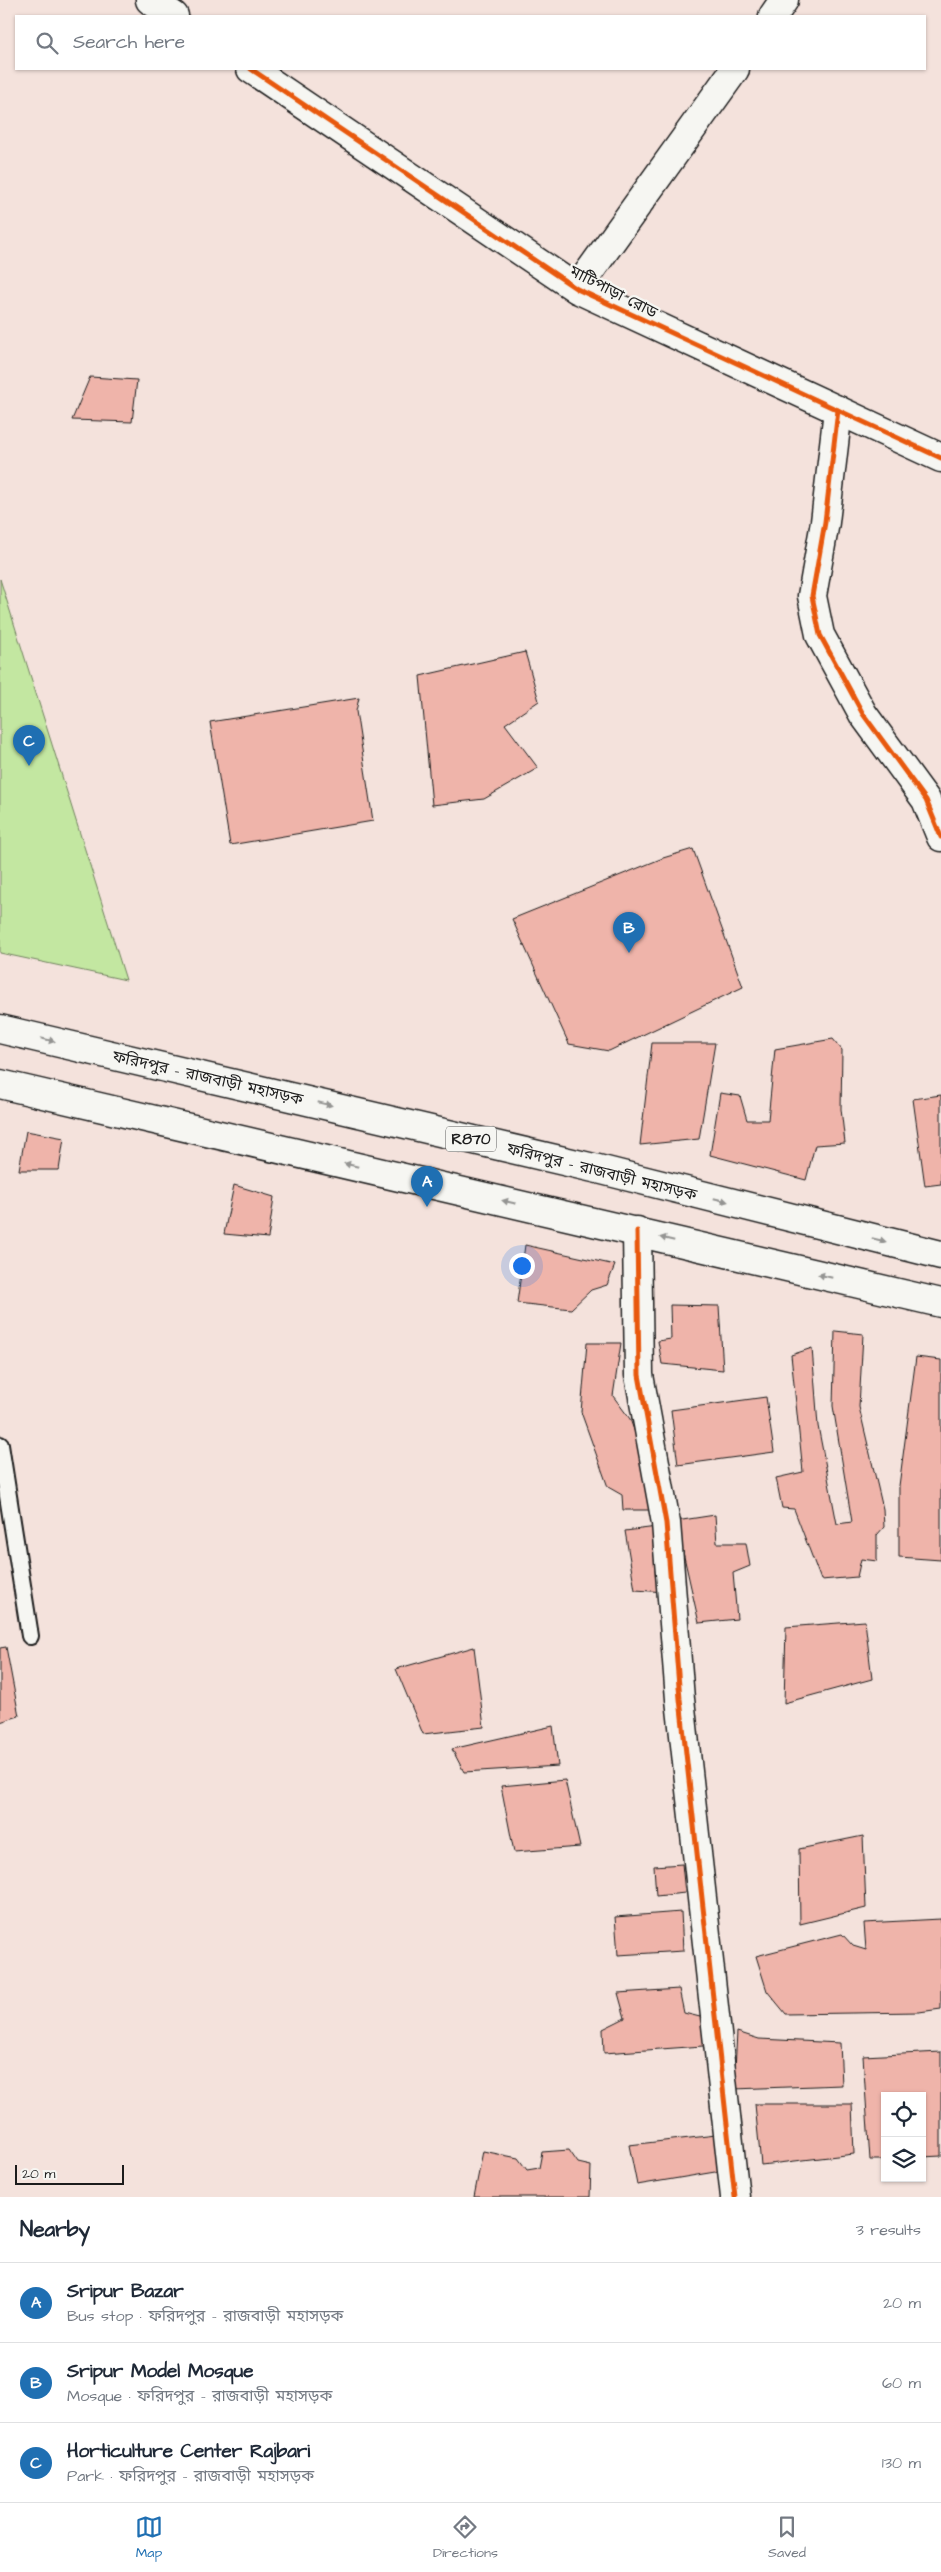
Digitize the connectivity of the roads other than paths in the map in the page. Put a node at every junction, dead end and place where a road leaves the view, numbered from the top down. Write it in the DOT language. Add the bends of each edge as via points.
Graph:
graph roads {
  1 [pos="150,0"];
  2 [pos="784,0"];
  3 [pos="172,15"];
  4 [pos="774,15"];
  5 [pos="252,70"];
  6 [pos="735,70"];
  7 [pos="577,289"];
  8 [pos="838,410"];
  9 [pos="941,458"];
  10 [pos="934,799"];
  11 [pos="941,837"];
  12 [pos="0,1030"];
  13 [pos="0,1084"];
  14 [pos="637,1232"];
  15 [pos="941,1255"];
  16 [pos="941,1303"];
  17 [pos="0,1445"];
  18 [pos="30,1636"];
  19 [pos="735,2197"];
  1 -- 3 [label="street"];
  2 -- 4 [label="street"];
  5 -- 7 [label="street, মাটিপাড়া রোড"];
  6 -- 7 [label="street"];
  7 -- 8 [label="street, মাটিপাড়া রোড"];
  8 -- 9 [label="street, মাটিপাড়া রোড"];
  8 -- 10 [label="street" via="825,522 812,596 820,634 863,714"];
  10 -- 11 [label="street"];
  12 -- 15 [label="street, ফরিদপুর - রাজবাড়ী মহাসড়ক / R870, one-way" via="589,1167"];
  14 -- 13 [label="street, one-way"];
  16 -- 14 [label="street, one-way"];
  14 -- 19 [label="street" via="640,1375 666,1523 680,1699"];
  17 -- 18 [label="lane"];
}
